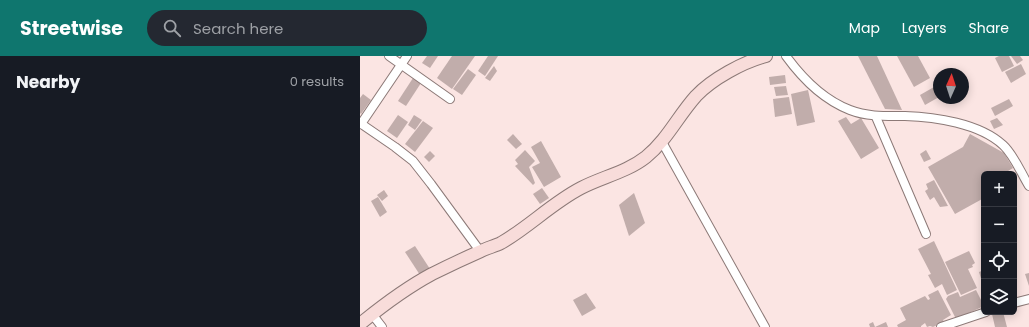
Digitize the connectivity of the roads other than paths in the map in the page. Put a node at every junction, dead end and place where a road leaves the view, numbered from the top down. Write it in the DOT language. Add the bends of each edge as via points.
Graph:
graph roads {
  1 [pos="388,56"];
  2 [pos="407,56"];
  3 [pos="766,56"];
  4 [pos="786,56"];
  5 [pos="402,64"];
  6 [pos="450,99"];
  7 [pos="876,117"];
  8 [pos="360,124"];
  9 [pos="662,142"];
  10 [pos="1029,186"];
  11 [pos="926,234"];
  12 [pos="480,251"];
  13 [pos="1029,299"];
  14 [pos="1017,302"];
  15 [pos="372,314"];
  16 [pos="981,314"];
  17 [pos="360,324"];
  18 [pos="382,327"];
  19 [pos="765,327"];
  20 [pos="941,327"];
  1 -- 5 [label="street"];
  2 -- 5 [label="street"];
  3 -- 9 [label="street" via="736,68 712,82 696,96"];
  4 -- 7 [label="street" via="809,82 830,99 851,110"];
  5 -- 6 [label="street"];
  5 -- 8 [label="street"];
  7 -- 10 [label="street" via="906,116 947,120 971,127 1003,145"];
  7 -- 11 [label="street"];
  8 -- 12 [label="street" via="413,161"];
  9 -- 12 [label="street" via="645,158 580,188 500,244"];
  9 -- 19 [label="street"];
  12 -- 15 [label="street" via="432,274"];
  13 -- 14 [label="street"];
  15 -- 17 [label="street"];
  15 -- 18 [label="street"];
  16 -- 20 [label="street"];
}
